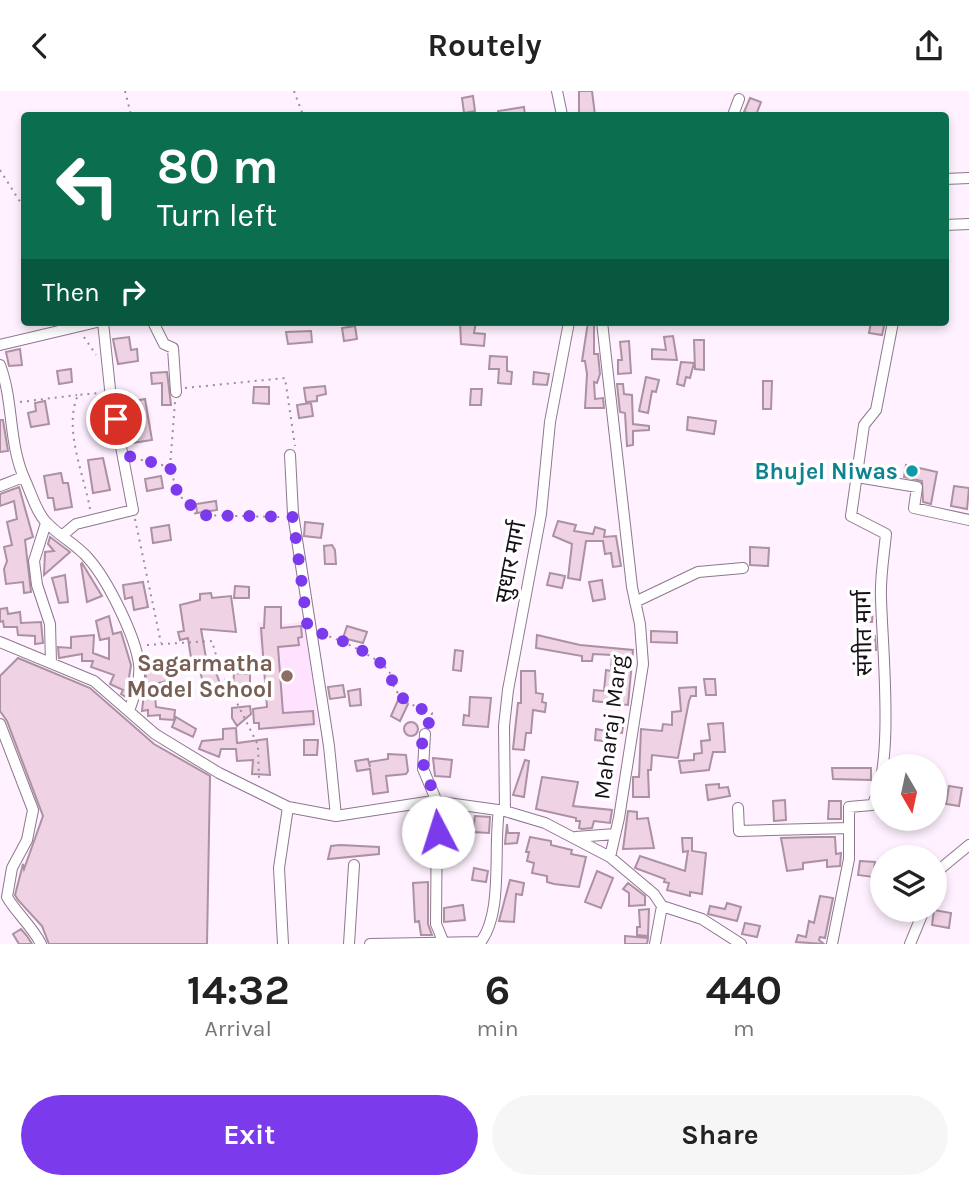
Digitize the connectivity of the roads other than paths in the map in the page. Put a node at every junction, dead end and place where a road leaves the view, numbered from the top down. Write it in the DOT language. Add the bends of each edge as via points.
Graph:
graph roads {
  1 [pos="557,91"];
  2 [pos="739,99"];
  3 [pos="561,112"];
  4 [pos="734,112"];
  5 [pos="969,178"];
  6 [pos="949,179"];
  7 [pos="969,224"];
  8 [pos="949,225"];
  9 [pos="82,326"];
  10 [pos="103,326"];
  11 [pos="155,326"];
  12 [pos="568,326"];
  13 [pos="602,326"];
  14 [pos="892,326"];
  15 [pos="0,345"];
  16 [pos="0,365"];
  17 [pos="176,392"];
  18 [pos="290,455"];
  19 [pos="23,477"];
  20 [pos="857,477"];
  21 [pos="0,486"];
  22 [pos="969,520"];
  23 [pos="46,523"];
  24 [pos="64,534"];
  25 [pos="743,568"];
  26 [pos="635,602"];
  27 [pos="0,642"];
  28 [pos="51,663"];
  29 [pos="130,711"];
  30 [pos="0,724"];
  31 [pos="425,734"];
  32 [pos="437,801"];
  33 [pos="288,807"];
  34 [pos="738,808"];
  35 [pos="502,810"];
  36 [pos="336,816"];
  37 [pos="849,828"];
  38 [pos="615,834"];
  39 [pos="574,838"];
  40 [pos="969,845"];
  41 [pos="610,857"];
  42 [pos="947,863"];
  43 [pos="354,865"];
  44 [pos="662,906"];
  45 [pos="919,922"];
  46 [pos="443,941"];
  47 [pos="480,943"];
  48 [pos="40,944"];
  49 [pos="283,944"];
  50 [pos="349,944"];
  51 [pos="370,944"];
  52 [pos="655,944"];
  53 [pos="741,944"];
  54 [pos="832,944"];
  55 [pos="910,944"];
  1 -- 3 [label="street"];
  2 -- 4 [label="street"];
  5 -- 6 [label="street"];
  7 -- 8 [label="street"];
  9 -- 15 [label="street"];
  10 -- 24 [label="street" via="133,510 76,524"];
  11 -- 17 [label="street" via="163,344 173,348"];
  12 -- 35 [label="street, सुधार मार्ग" via="550,422 541,514 508,690"];
  13 -- 26 [label="street, Maharaj Marg"];
  14 -- 20 [label="street, संगीत मार्ग" via="876,410 864,425"];
  16 -- 19 [label="street"];
  18 -- 36 [label="street" via="293,517"];
  19 -- 21 [label="street"];
  19 -- 23 [label="street"];
  20 -- 22 [label="street" via="917,487 914,508"];
  20 -- 37 [label="street, संगीत मार्ग" via="851,516 886,534 881,597 886,650 884,739 877,796 872,805 849,807"];
  23 -- 24 [label="street"];
  23 -- 28 [label="street" via="34,561 50,624"];
  24 -- 29 [label="street" via="89,559 113,598 133,646 139,679"];
  25 -- 26 [label="street" via="698,572"];
  26 -- 38 [label="street, Maharaj Marg" via="643,664"];
  27 -- 28 [label="street"];
  28 -- 29 [label="street" via="94,681"];
  29 -- 33 [label="street" via="155,734 219,773"];
  30 -- 48 [label="street" via="33,810 30,832 12,868 7,897"];
  31 -- 32 [label="street" via="424,769"];
  32 -- 35 [label="street"];
  32 -- 36 [label="street"];
  32 -- 46 [label="street" via="436,924"];
  33 -- 36 [label="street"];
  33 -- 49 [label="street" via="279,867"];
  34 -- 37 [label="street" via="739,831"];
  35 -- 39 [label="street"];
  35 -- 47 [label="street, सुधार मार्ग" via="494,867 495,904 489,931"];
  37 -- 54 [label="street" via="849,859"];
  38 -- 39 [label="street"];
  38 -- 41 [label="street, Maharaj Marg"];
  39 -- 41 [label="street"];
  40 -- 42 [label="street"];
  41 -- 44 [label="street"];
  43 -- 50 [label="street"];
  44 -- 52 [label="street"];
  44 -- 53 [label="street" via="702,919"];
  45 -- 55 [label="street"];
  46 -- 47 [label="street"];
  46 -- 51 [label="street"];
}
